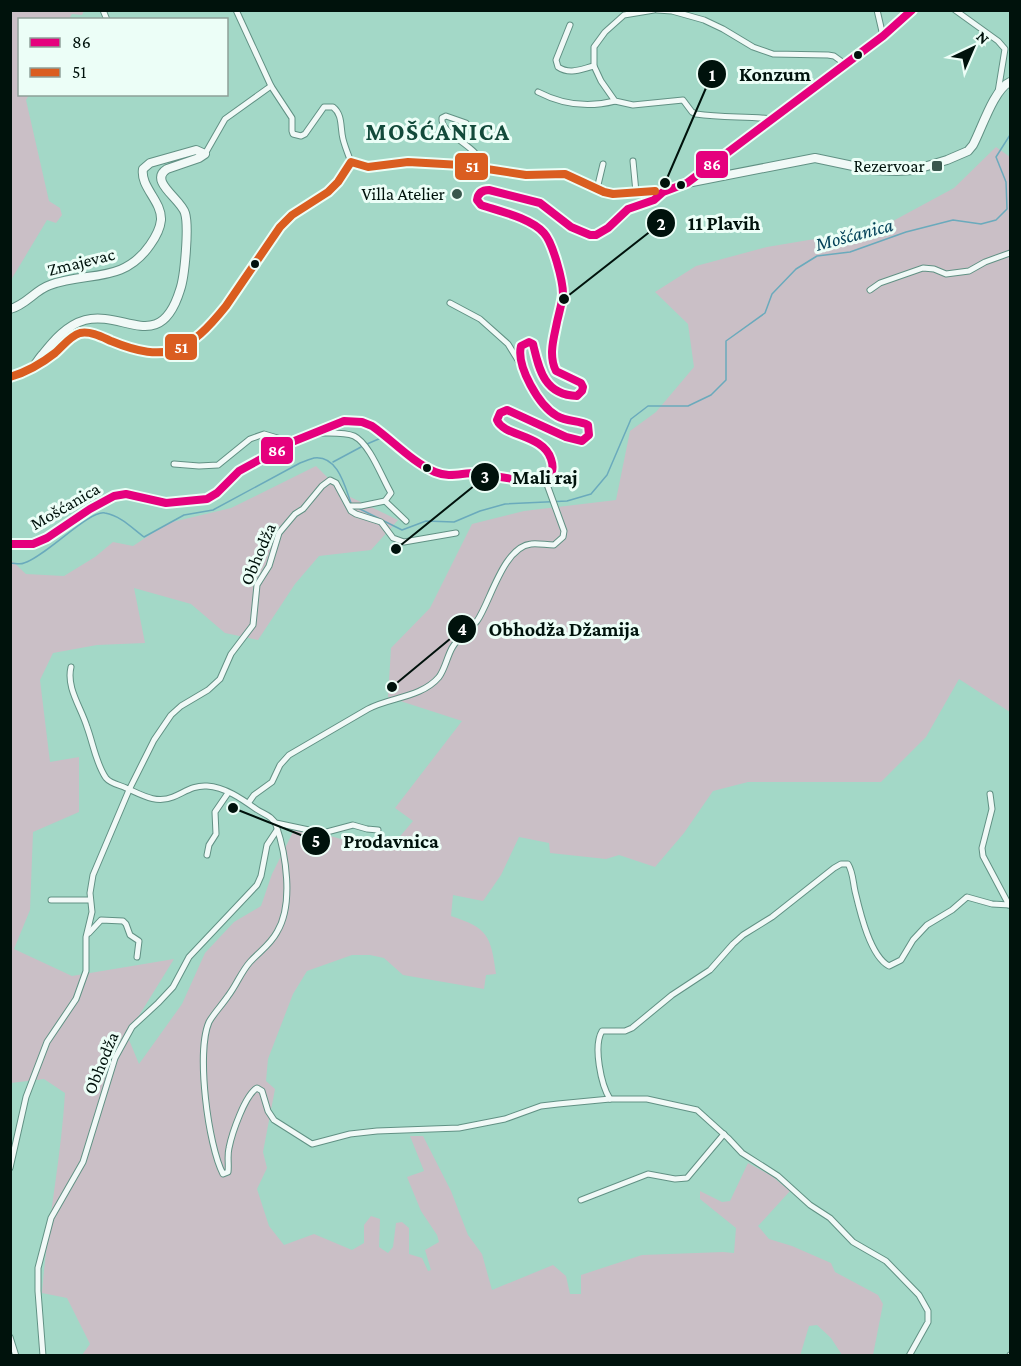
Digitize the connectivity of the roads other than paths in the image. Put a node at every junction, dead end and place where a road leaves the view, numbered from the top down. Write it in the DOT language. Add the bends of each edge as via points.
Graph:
graph roads {
  1 [pos="236,10"];
  2 [pos="656,10"];
  3 [pos="878,10"];
  4 [pos="912,10"];
  5 [pos="955,10"];
  6 [pos="570,25"];
  7 [pos="883,36"];
  8 [pos="845,64"];
  9 [pos="594,66"];
  10 [pos="1009,82"];
  11 [pos="271,86"];
  12 [pos="538,92"];
  13 [pos="998,93"];
  14 [pos="615,101"];
  15 [pos="772,119"];
  16 [pos="466,123"];
  17 [pos="205,154"];
  18 [pos="633,160"];
  19 [pos="351,162"];
  20 [pos="603,164"];
  21 [pos="483,169"];
  22 [pos="687,183"];
  23 [pos="597,189"];
  24 [pos="636,192"];
  25 [pos="663,192"];
  26 [pos="1011,253"];
  27 [pos="870,290"];
  28 [pos="450,303"];
  29 [pos="10,309"];
  30 [pos="521,365"];
  31 [pos="32,368"];
  32 [pos="10,377"];
  33 [pos="313,434"];
  34 [pos="292,442"];
  35 [pos="174,464"];
  36 [pos="545,479"];
  37 [pos="385,501"];
  38 [pos="350,506"];
  39 [pos="406,521"];
  40 [pos="456,533"];
  41 [pos="10,544"];
  42 [pos="71,667"];
  43 [pos="129,789"];
  44 [pos="228,793"];
  45 [pos="990,794"];
  46 [pos="249,802"];
  47 [pos="276,823"];
  48 [pos="277,830"];
  49 [pos="378,830"];
  50 [pos="207,855"];
  51 [pos="51,900"];
  52 [pos="90,900"];
  53 [pos="1010,905"];
  54 [pos="87,937"];
  55 [pos="137,957"];
  56 [pos="609,1099"];
  57 [pos="724,1134"];
  58 [pos="10,1168"];
  59 [pos="581,1200"];
  60 [pos="10,1337"];
  61 [pos="16,1356"];
  62 [pos="43,1356"];
  63 [pos="909,1356"];
  1 -- 11 [label="street"];
  2 -- 8 [label="street" via="705,20 761,51 834,56"];
  2 -- 9 [label="street" via="631,13 616,20 594,47"];
  3 -- 7 [label="street"];
  4 -- 7 [label="street"];
  5 -- 13 [label="street" via="1005,50"];
  6 -- 9 [label="street" via="556,60 558,67 572,72"];
  7 -- 8 [label="street"];
  8 -- 15 [label="street"];
  9 -- 14 [label="street"];
  10 -- 13 [label="main road"];
  11 -- 17 [label="street" via="225,119"];
  11 -- 19 [label="street" via="290,114 296,136 308,131 324,107 338,111"];
  12 -- 14 [label="street" via="559,102 581,105"];
  13 -- 22 [label="main road" via="968,151 914,170 872,170 815,158"];
  14 -- 15 [label="street" via="633,105 683,100 696,114"];
  15 -- 22 [label="street"];
  16 -- 21 [label="street" via="446,116 441,120 445,128 478,155"];
  17 -- 29 [label="main road, Zmajevac" via="196,150 150,163 143,169 161,218 157,235 129,267 51,285"];
  17 -- 31 [label="main road" via="167,169 161,177 183,207 186,223 181,287 170,313 150,326 84,320 57,337"];
  18 -- 24 [label="street"];
  19 -- 21 [label="street" via="368,167 408,162"];
  19 -- 31 [label="street" via="328,192 280,227 218,317 186,346 161,353 136,351 96,334 79,334"];
  20 -- 23 [label="street"];
  21 -- 23 [label="street" via="540,176 565,174"];
  22 -- 25 [label="main road"];
  23 -- 24 [label="street" via="614,194"];
  24 -- 25 [label="street"];
  25 -- 30 [label="main road" via="654,200 628,209 608,228 590,235 571,227 540,203 489,190 481,192 477,200 481,205 529,222 549,240 562,282 552,358 556,371 581,383 582,391 570,396 549,384 529,342 521,346"];
  26 -- 27 [label="street" via="969,271 946,274 923,268"];
  28 -- 30 [label="street" via="480,320 508,344"];
  30 -- 36 [label="main road" via="546,408 564,420 585,423 590,429 586,438 576,440 513,411 500,413 497,420 501,426 536,442 551,458 552,469"];
  31 -- 32 [label="main road"];
  33 -- 34 [label="main road, Mošćanica"];
  33 -- 36 [label="main road, Mošćanica" via="344,421 362,422 445,476 476,473 534,482"];
  33 -- 37 [label="street" via="352,435 361,441 391,493"];
  34 -- 35 [label="street" via="264,434 250,439 218,465"];
  34 -- 41 [label="main road, Mošćanica" via="239,471 207,499 166,503 126,494 114,496 47,538 33,544"];
  36 -- 46 [label="street" via="563,537 554,545 524,546 509,560 477,621 457,640 439,677 415,693 381,702 289,755 272,782"];
  37 -- 38 [label="street"];
  37 -- 39 [label="street"];
  38 -- 40 [label="street, Obhodža" via="356,514 381,522 393,538 404,543"];
  38 -- 43 [label="street, Obhodža" via="330,480 279,533 269,567 257,585 249,632 231,654 216,683 171,715"];
  42 -- 43 [label="street" via="72,692 103,772 107,780"];
  43 -- 44 [label="street" via="159,800 205,786"];
  43 -- 52 [label="street, Obhodža" via="93,875"];
  44 -- 46 [label="street"];
  44 -- 50 [label="street" via="214,812 216,834"];
  45 -- 53 [label="street" via="992,809 982,856"];
  46 -- 47 [label="street"];
  47 -- 48 [label="street"];
  47 -- 49 [label="street" via="323,833 353,825"];
  48 -- 56 [label="street" via="287,886 282,922 208,1024 204,1076 208,1121 222,1174 228,1172 228,1150 238,1119 257,1088 262,1091 274,1120 312,1144 377,1131 459,1128 505,1119 541,1106"];
  48 -- 62 [label="street, Obhodža" via="267,844 257,885 189,957 159,1003 132,1027 115,1058 83,1162 51,1218 38,1268"];
  51 -- 52 [label="street"];
  52 -- 54 [label="street, Obhodža"];
  53 -- 56 [label="street" via="967,897 932,920 901,960 890,966 876,955 851,869 848,864 841,864 743,935 710,969 632,1028 602,1031 598,1056"];
  54 -- 55 [label="street" via="101,920 123,921 139,942"];
  54 -- 58 [label="street, Obhodža" via="86,971 76,999 47,1042 38,1064 26,1097"];
  56 -- 57 [label="street" via="647,1099 691,1108"];
  57 -- 59 [label="street" via="687,1178 648,1174"];
  57 -- 63 [label="street" via="742,1153 830,1218 853,1242 886,1261 919,1295 928,1311 928,1322"];
  60 -- 61 [label="street"];
}
